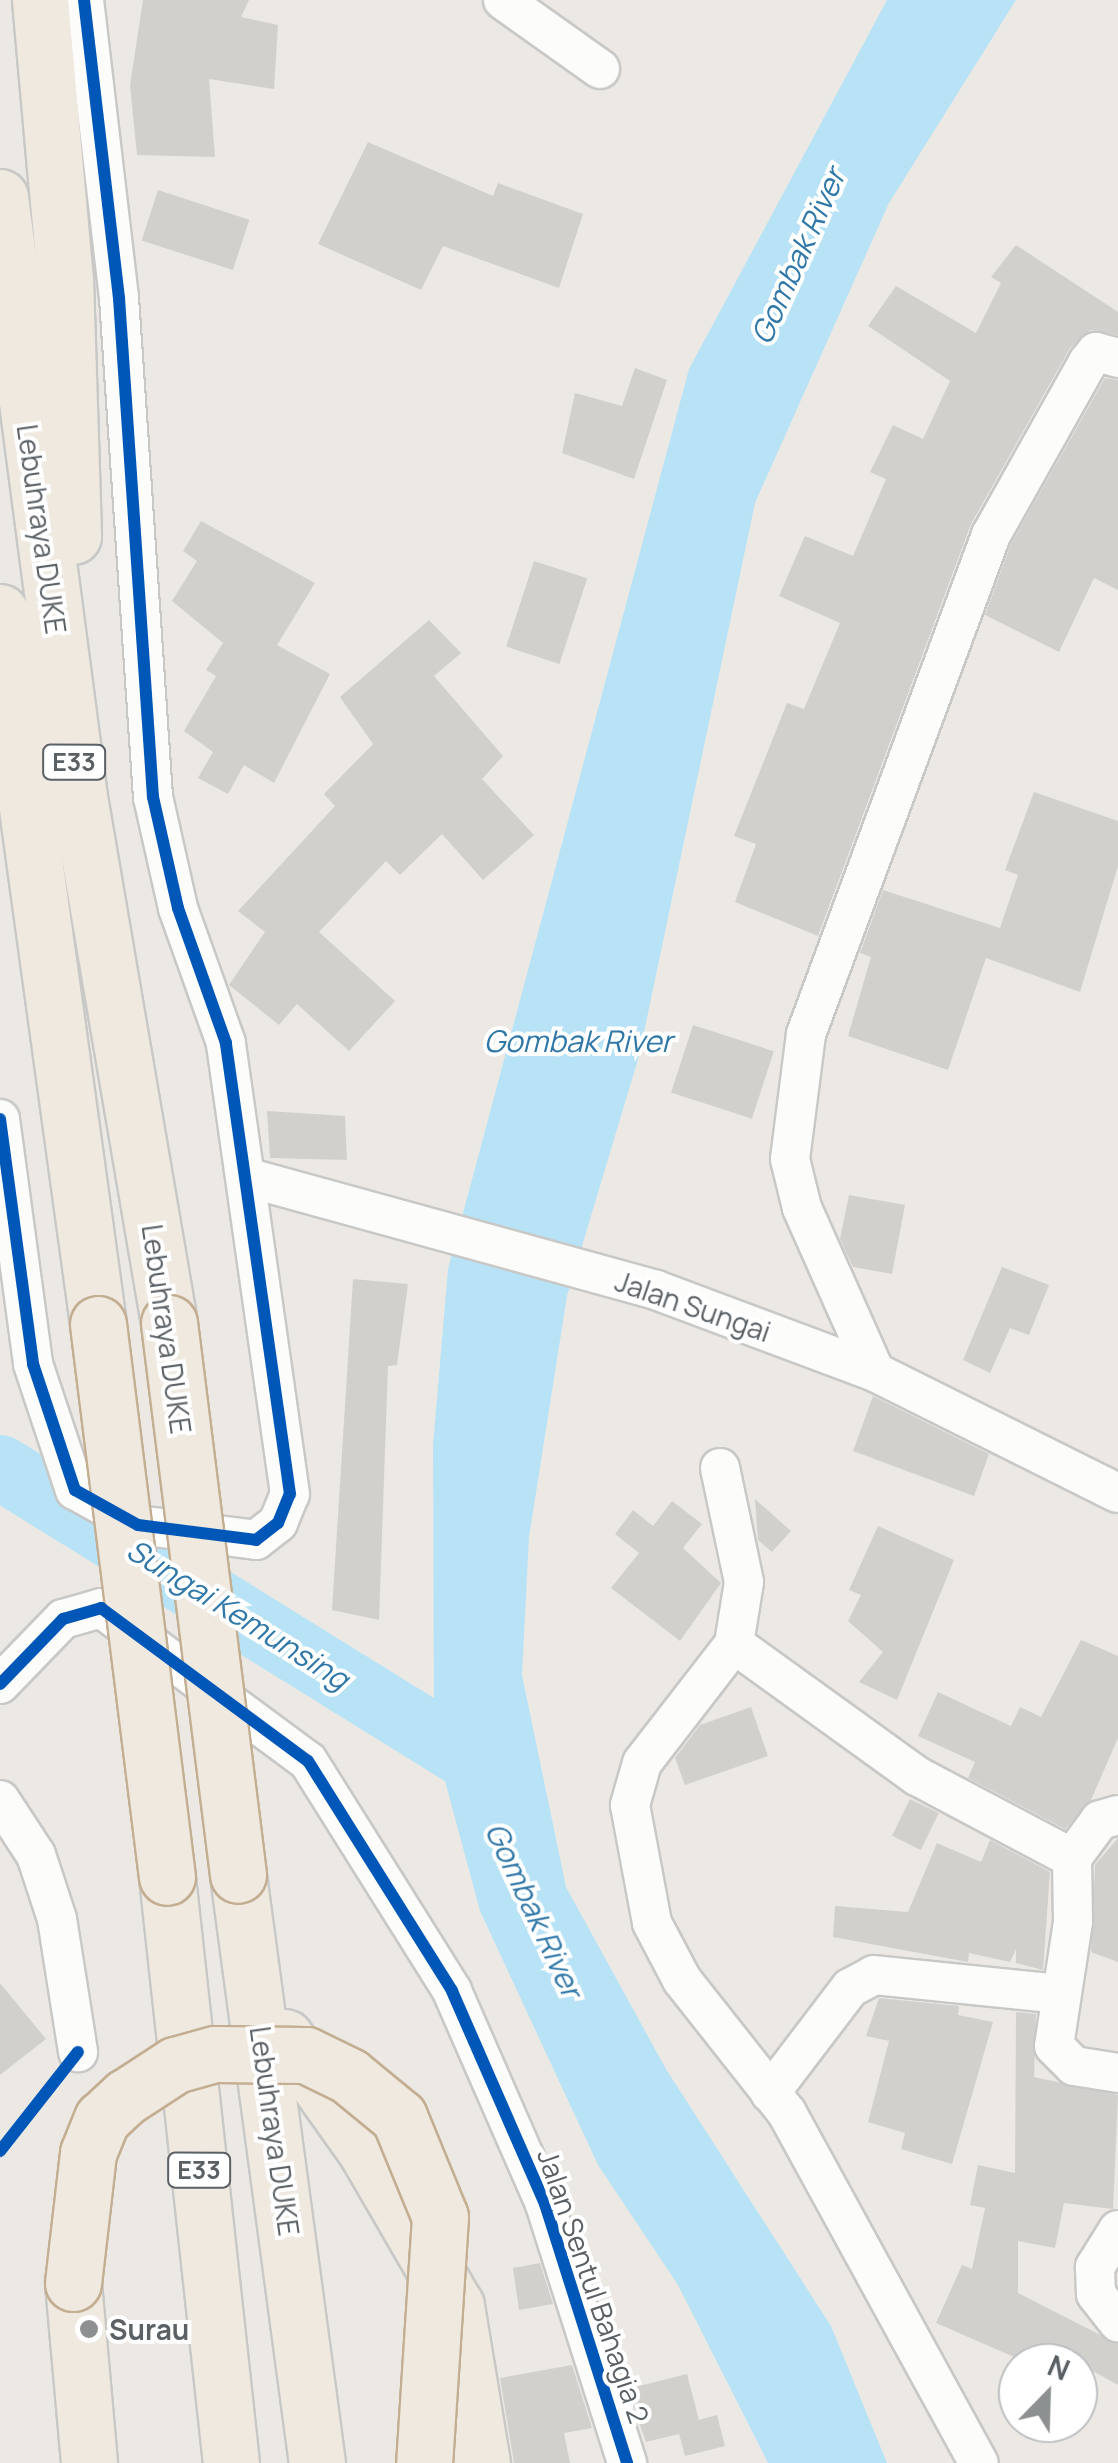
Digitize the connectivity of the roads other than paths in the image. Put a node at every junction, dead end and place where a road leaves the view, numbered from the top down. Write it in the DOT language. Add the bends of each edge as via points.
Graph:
graph roads {
  1 [pos="40,0"];
  2 [pos="84,0"];
  3 [pos="503,0"];
  4 [pos="600,69"];
  5 [pos="0,197"];
  6 [pos="1118,358"];
  7 [pos="0,612"];
  8 [pos="0,718"];
  9 [pos="79,797"];
  10 [pos="28,833"];
  11 [pos="0,1120"];
  12 [pos="246,1178"];
  13 [pos="875,1372"];
  14 [pos="720,1468"];
  15 [pos="1118,1493"];
  16 [pos="734,1644"];
  17 [pos="0,1684"];
  18 [pos="0,1800"];
  19 [pos="1118,1815"];
  20 [pos="1072,1858"];
  21 [pos="1060,1994"];
  22 [pos="257,2004"];
  23 [pos="78,2052"];
  24 [pos="1118,2073"];
  25 [pos="770,2092"];
  26 [pos="1118,2230"];
  27 [pos="295,2274"];
  28 [pos="1118,2322"];
  29 [pos="977,2462"];
  30 [pos="89,2463"];
  31 [pos="230,2463"];
  32 [pos="317,2463"];
  33 [pos="342,2463"];
  34 [pos="424,2463"];
  35 [pos="482,2463"];
  36 [pos="627,2463"];
  1 -- 9 [label="highway" via="65,278"];
  2 -- 12 [label="street" via="119,298 154,797 178,908 226,1043"];
  3 -- 4 [label="street"];
  5 -- 9 [label="highway, Lebuhraya DUKE / E33"];
  6 -- 13 [label="street" via="1096,352 1088,362 991,535 806,1034 790,1159 802,1208"];
  7 -- 10 [label="highway, Lebuhraya DUKE / E33"];
  8 -- 10 [label="highway"];
  9 -- 22 [label="highway, Lebuhraya DUKE / E33, bridge" via="169,1323"];
  10 -- 31 [label="highway, Lebuhraya DUKE / E33, bridge" via="167,1877"];
  11 -- 12 [label="street" via="33,1364 57,1436 76,1490 138,1526 256,1540 278,1524 290,1494"];
  12 -- 13 [label="street, Jalan Sungai" via="656,1290"];
  13 -- 15 [label="street, Jalan Sungai"];
  14 -- 16 [label="street" via="744,1582"];
  16 -- 20 [label="street" via="916,1776"];
  16 -- 25 [label="street" via="642,1763 630,1804 652,1924 682,1980"];
  17 -- 36 [label="street, Jalan Sentul Bahagia 2" via="63,1619 101,1608 308,1760 452,1991 545,2204"];
  18 -- 23 [label="street" via="36,1856 58,1919"];
  19 -- 20 [label="street" via="1100,1820"];
  20 -- 21 [label="street"];
  21 -- 24 [label="street" via="1060,2059"];
  21 -- 25 [label="street" via="874,1975 850,1988"];
  22 -- 27 [label="highway, Lebuhraya DUKE / E33"];
  22 -- 35 [label="highway" via="336,2104 456,2306"];
  25 -- 29 [label="street" via="864,2245"];
  26 -- 28 [label="street" via="1095,2267 1096,2294"];
  27 -- 32 [label="highway, Lebuhraya DUKE / E33"];
  27 -- 33 [label="highway"];
  30 -- 34 [label="highway, bridge" via="73,2283 88,2152 102,2119 175,2065 256,2051 306,2055 349,2076 400,2117 428,2167 444,2250"];
}
